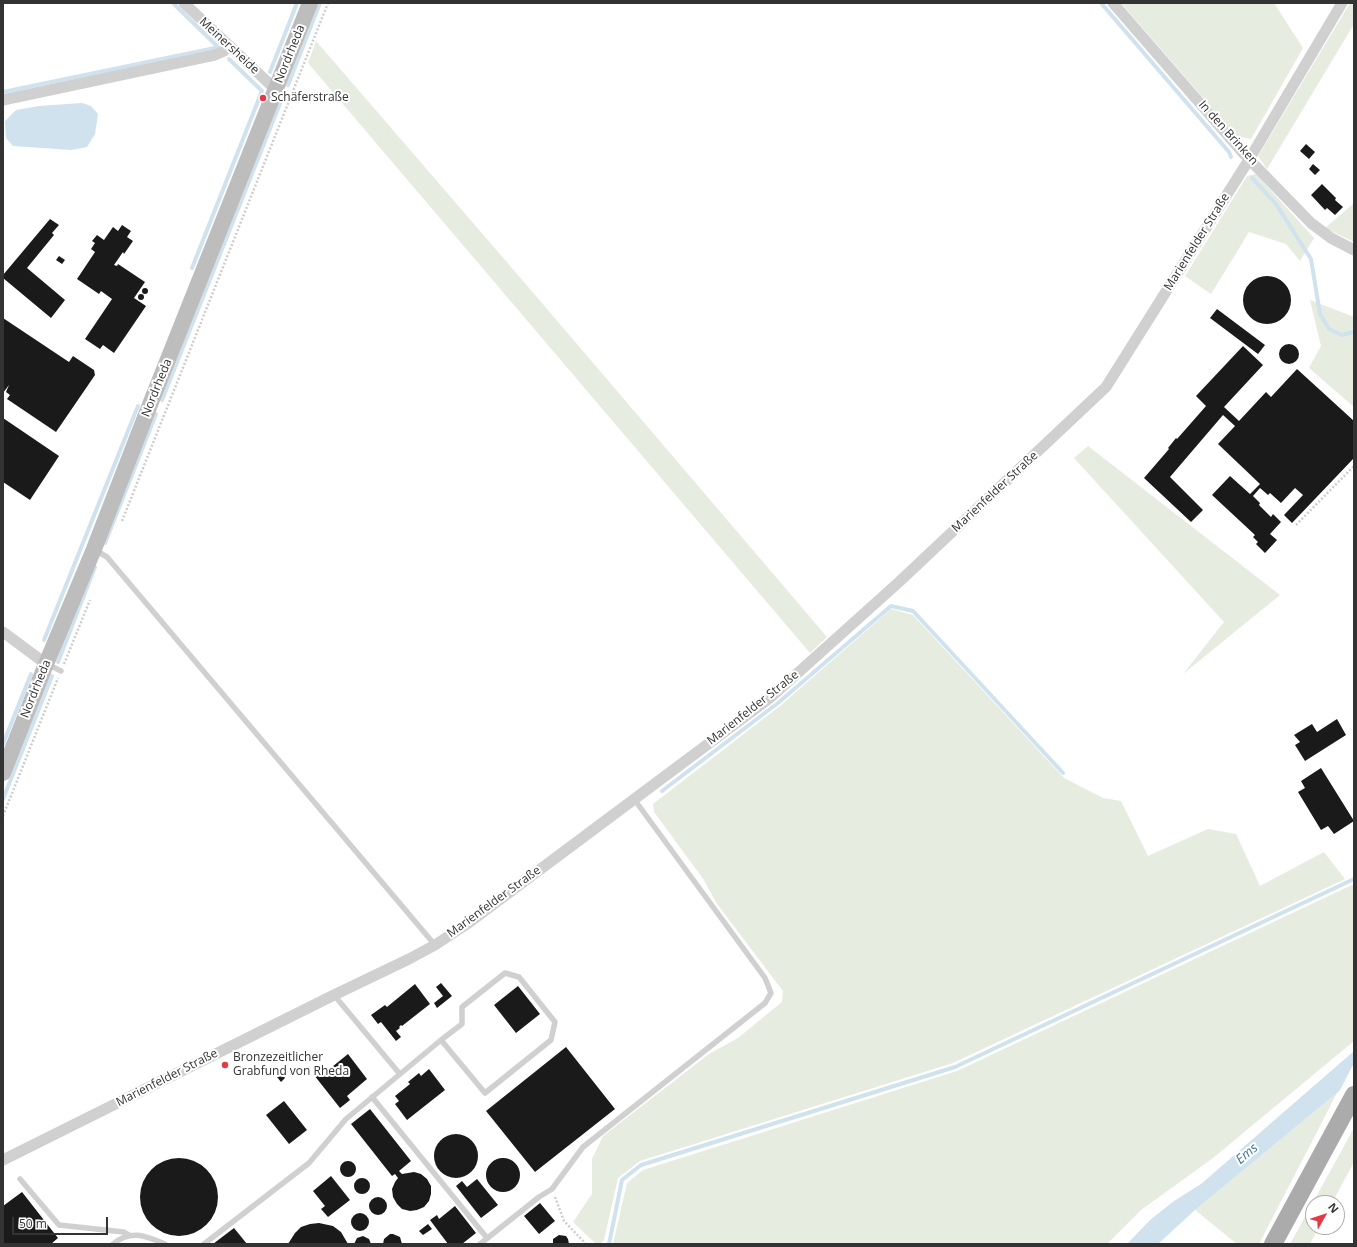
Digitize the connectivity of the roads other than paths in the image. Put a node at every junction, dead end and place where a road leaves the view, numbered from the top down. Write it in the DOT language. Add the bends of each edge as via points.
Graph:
graph roads {
  1 [pos="184,3"];
  2 [pos="310,3"];
  3 [pos="1113,3"];
  4 [pos="1342,3"];
  5 [pos="230,47"];
  6 [pos="276,90"];
  7 [pos="3,100"];
  8 [pos="1250,158"];
  9 [pos="1354,250"];
  10 [pos="94,549"];
  11 [pos="3,632"];
  12 [pos="46,664"];
  13 [pos="61,671"];
  14 [pos="3,773"];
  15 [pos="634,799"];
  16 [pos="435,945"];
  17 [pos="334,995"];
  18 [pos="441,1040"];
  19 [pos="399,1073"];
  20 [pos="1354,1095"];
  21 [pos="372,1097"];
  22 [pos="3,1160"];
  23 [pos="20,1179"];
  24 [pos="129,1235"];
  25 [pos="487,1238"];
  26 [pos="113,1244"];
  27 [pos="166,1244"];
  28 [pos="204,1244"];
  29 [pos="480,1244"];
  30 [pos="1274,1244"];
  1 -- 5 [label="street, Meinersheide"];
  2 -- 6 [label="main road, Nordrheda"];
  3 -- 8 [label="street, In den Brinken"];
  4 -- 8 [label="street, Marienfelder Straße"];
  5 -- 6 [label="street, Meinersheide"];
  5 -- 7 [label="street" via="215,55"];
  6 -- 10 [label="main road, Nordrheda"];
  8 -- 9 [label="street, In den Brinken" via="1311,223 1331,238"];
  8 -- 15 [label="street, Marienfelder Straße" via="1106,387 899,582 771,697"];
  10 -- 12 [label="main road, Nordrheda"];
  10 -- 16 [label="lane" via="107,557"];
  11 -- 12 [label="street"];
  12 -- 13 [label="lane"];
  12 -- 14 [label="main road, Nordrheda"];
  15 -- 16 [label="street, Marienfelder Straße"];
  15 -- 25 [label="lane" via="765,978 770,993 765,1003 583,1147 552,1189"];
  16 -- 17 [label="street, Marienfelder Straße"];
  17 -- 19 [label="lane"];
  17 -- 22 [label="street, Marienfelder Straße"];
  18 -- 18 [label="lane" via="485,1093 551,1040 555,1022 519,977 505,973 462,1007 462,1024"];
  18 -- 19 [label="lane"];
  19 -- 21 [label="lane"];
  20 -- 30 [label="main road"];
  21 -- 25 [label="lane"];
  21 -- 28 [label="lane" via="346,1119 309,1163"];
  23 -- 24 [label="lane" via="59,1225 124,1232"];
  24 -- 26 [label="lane"];
  24 -- 27 [label="lane" via="141,1235"];
  25 -- 29 [label="lane"];
}
